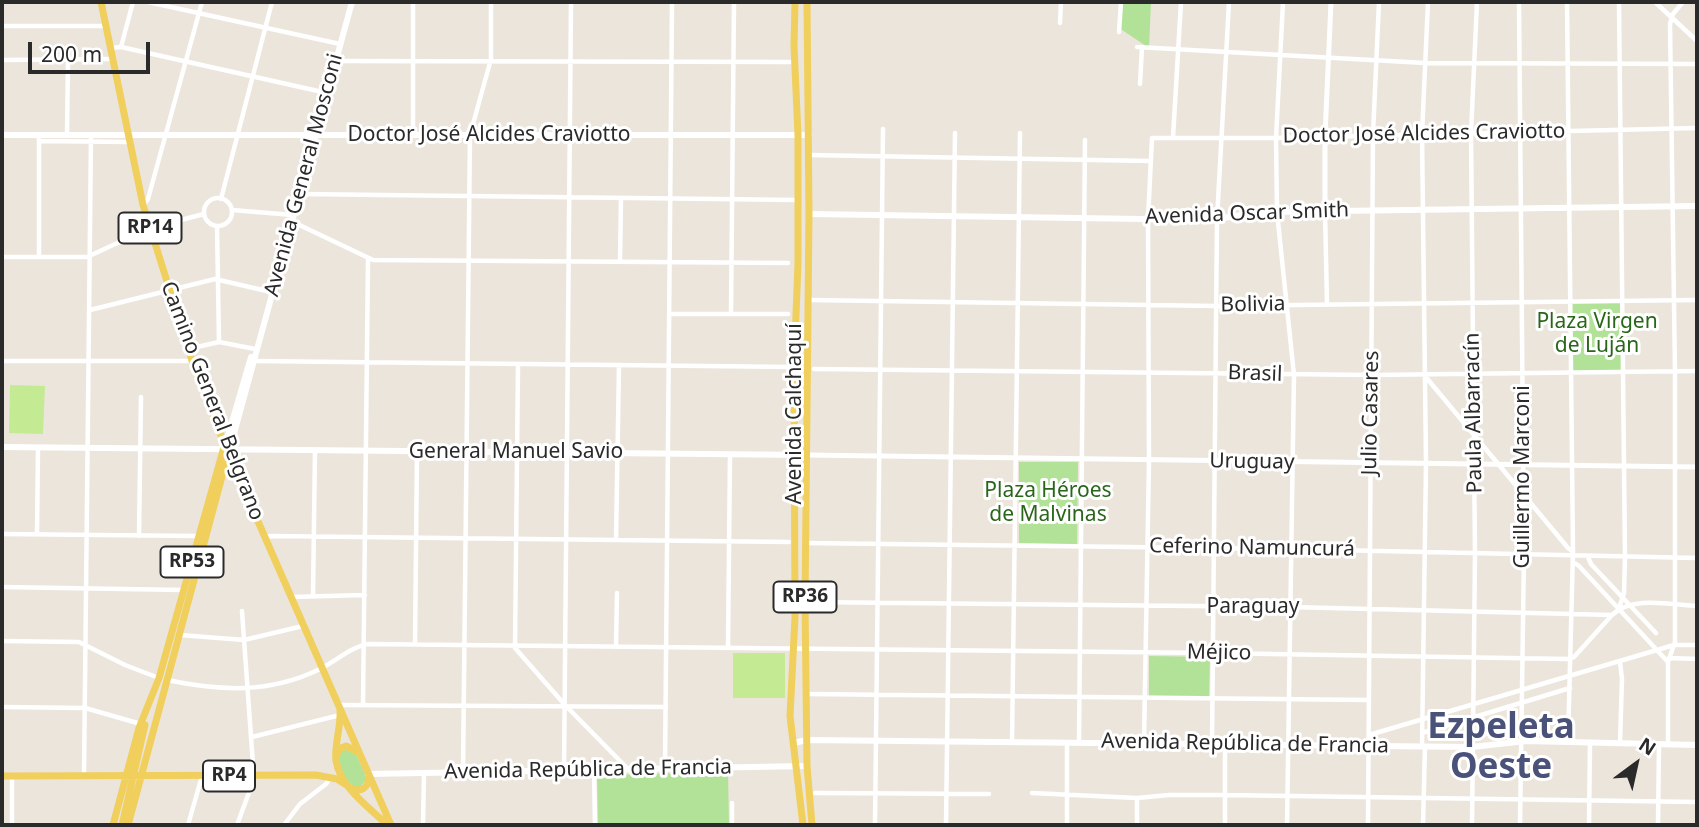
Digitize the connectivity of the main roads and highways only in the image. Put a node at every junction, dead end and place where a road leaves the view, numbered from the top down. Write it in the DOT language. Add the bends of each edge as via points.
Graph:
graph roads {
  1 [pos="102,2"];
  2 [pos="352,2"];
  3 [pos="795,2"];
  4 [pos="807,2"];
  5 [pos="797,112"];
  6 [pos="808,112"];
  7 [pos="2,135"];
  8 [pos="315,135"];
  9 [pos="798,135"];
  10 [pos="809,135"];
  11 [pos="128,139"];
  12 [pos="798,166"];
  13 [pos="1697,206"];
  14 [pos="803,214"];
  15 [pos="2,447"];
  16 [pos="226,449"];
  17 [pos="793,454"];
  18 [pos="806,454"];
  19 [pos="163,679"];
  20 [pos="339,709"];
  21 [pos="807,740"];
  22 [pos="793,743"];
  23 [pos="1697,745"];
  24 [pos="358,752"];
  25 [pos="336,756"];
  26 [pos="797,766"];
  27 [pos="807,766"];
  28 [pos="316,775"];
  29 [pos="2,776"];
  30 [pos="134,776"];
  31 [pos="369,776"];
  32 [pos="349,787"];
  33 [pos="113,825"];
  34 [pos="122,825"];
  35 [pos="128,825"];
  36 [pos="389,825"];
  37 [pos="803,825"];
  38 [pos="812,825"];
  1 -- 11 [label="main road, Camino General Belgrano / RP14"];
  2 -- 8 [label="main road, Avenida General Mosconi"];
  3 -- 5 [label="main road, Avenida Calchaquí"];
  4 -- 6 [label="main road, Avenida Calchaquí / RP36"];
  5 -- 6 [label="main road"];
  5 -- 9 [label="main road, Avenida Calchaquí / RP36"];
  6 -- 10 [label="main road, Avenida Calchaquí / RP36"];
  7 -- 11 [label="main road, Doctor José Alcides Craviotto"];
  8 -- 9 [label="main road, Doctor José Alcides Craviotto"];
  8 -- 11 [label="main road, Doctor José Alcides Craviotto"];
  8 -- 16 [label="main road, Avenida General Mosconi"];
  9 -- 10 [label="main road, Doctor José Alcides Craviotto"];
  9 -- 12 [label="main road, Avenida Calchaquí / RP36"];
  10 -- 14 [label="main road, Avenida Calchaquí / RP36"];
  11 -- 16 [label="main road, Camino General Belgrano / RP14" via="169,292"];
  12 -- 14 [label="main road"];
  12 -- 14 [label="main road, Avenida Calchaquí / RP36" via="798,200"];
  13 -- 14 [label="main road, Avenida Oscar Smith" via="1277,212 1217,219"];
  14 -- 17 [label="main road, Avenida Calchaquí / RP36"];
  14 -- 18 [label="main road, Avenida Calchaquí / RP36" via="808,300"];
  15 -- 16 [label="main road, General Manuel Savio"];
  16 -- 17 [label="main road, General Manuel Savio"];
  16 -- 19 [label="main road, Avenida General Mosconi / RP53"];
  16 -- 19 [label="main road, Avenida General Mosconi / RP53"];
  16 -- 20 [label="main road, Camino General Belgrano / RP14"];
  17 -- 18 [label="main road, General Manuel Savio"];
  17 -- 22 [label="main road, Avenida Calchaquí / RP36"];
  18 -- 21 [label="main road, Avenida Calchaquí / RP36"];
  19 -- 30 [label="main road, RP53" via="146,720"];
  19 -- 30 [label="main road, Avenida General Mosconi / RP53" via="141,724"];
  20 -- 24 [label="main road, Camino General Belgrano / RP14"];
  20 -- 25 [label="main road, Camino General Belgrano / RP14"];
  21 -- 22 [label="main road, Avenida República de Francia"];
  21 -- 23 [label="main road, Avenida República de Francia"];
  21 -- 27 [label="main road, Avenida Calchaquí / RP36"];
  22 -- 26 [label="main road, Avenida Calchaquí / RP36"];
  24 -- 25 [label="main road" via="346,746"];
  24 -- 31 [label="main road, Camino General Belgrano"];
  25 -- 28 [label="main road" via="328,771"];
  25 -- 32 [label="main road, Camino General Belgrano"];
  26 -- 27 [label="main road, Avenida República de Francia"];
  26 -- 31 [label="main road, Avenida República de Francia"];
  26 -- 37 [label="main road, Avenida Calchaquí / RP36"];
  27 -- 38 [label="main road, Avenida Calchaquí / RP36"];
  28 -- 30 [label="main road, RP4"];
  28 -- 32 [label="main road, RP4"];
  29 -- 30 [label="main road, RP4"];
  30 -- 33 [label="main road, RP53"];
  30 -- 34 [label="main road, RP53"];
  30 -- 35 [label="main road, RP53"];
  31 -- 32 [label="main road" via="363,789"];
  31 -- 36 [label="main road, Camino General Belgrano"];
  32 -- 36 [label="main road, Camino General Belgrano"];
}
